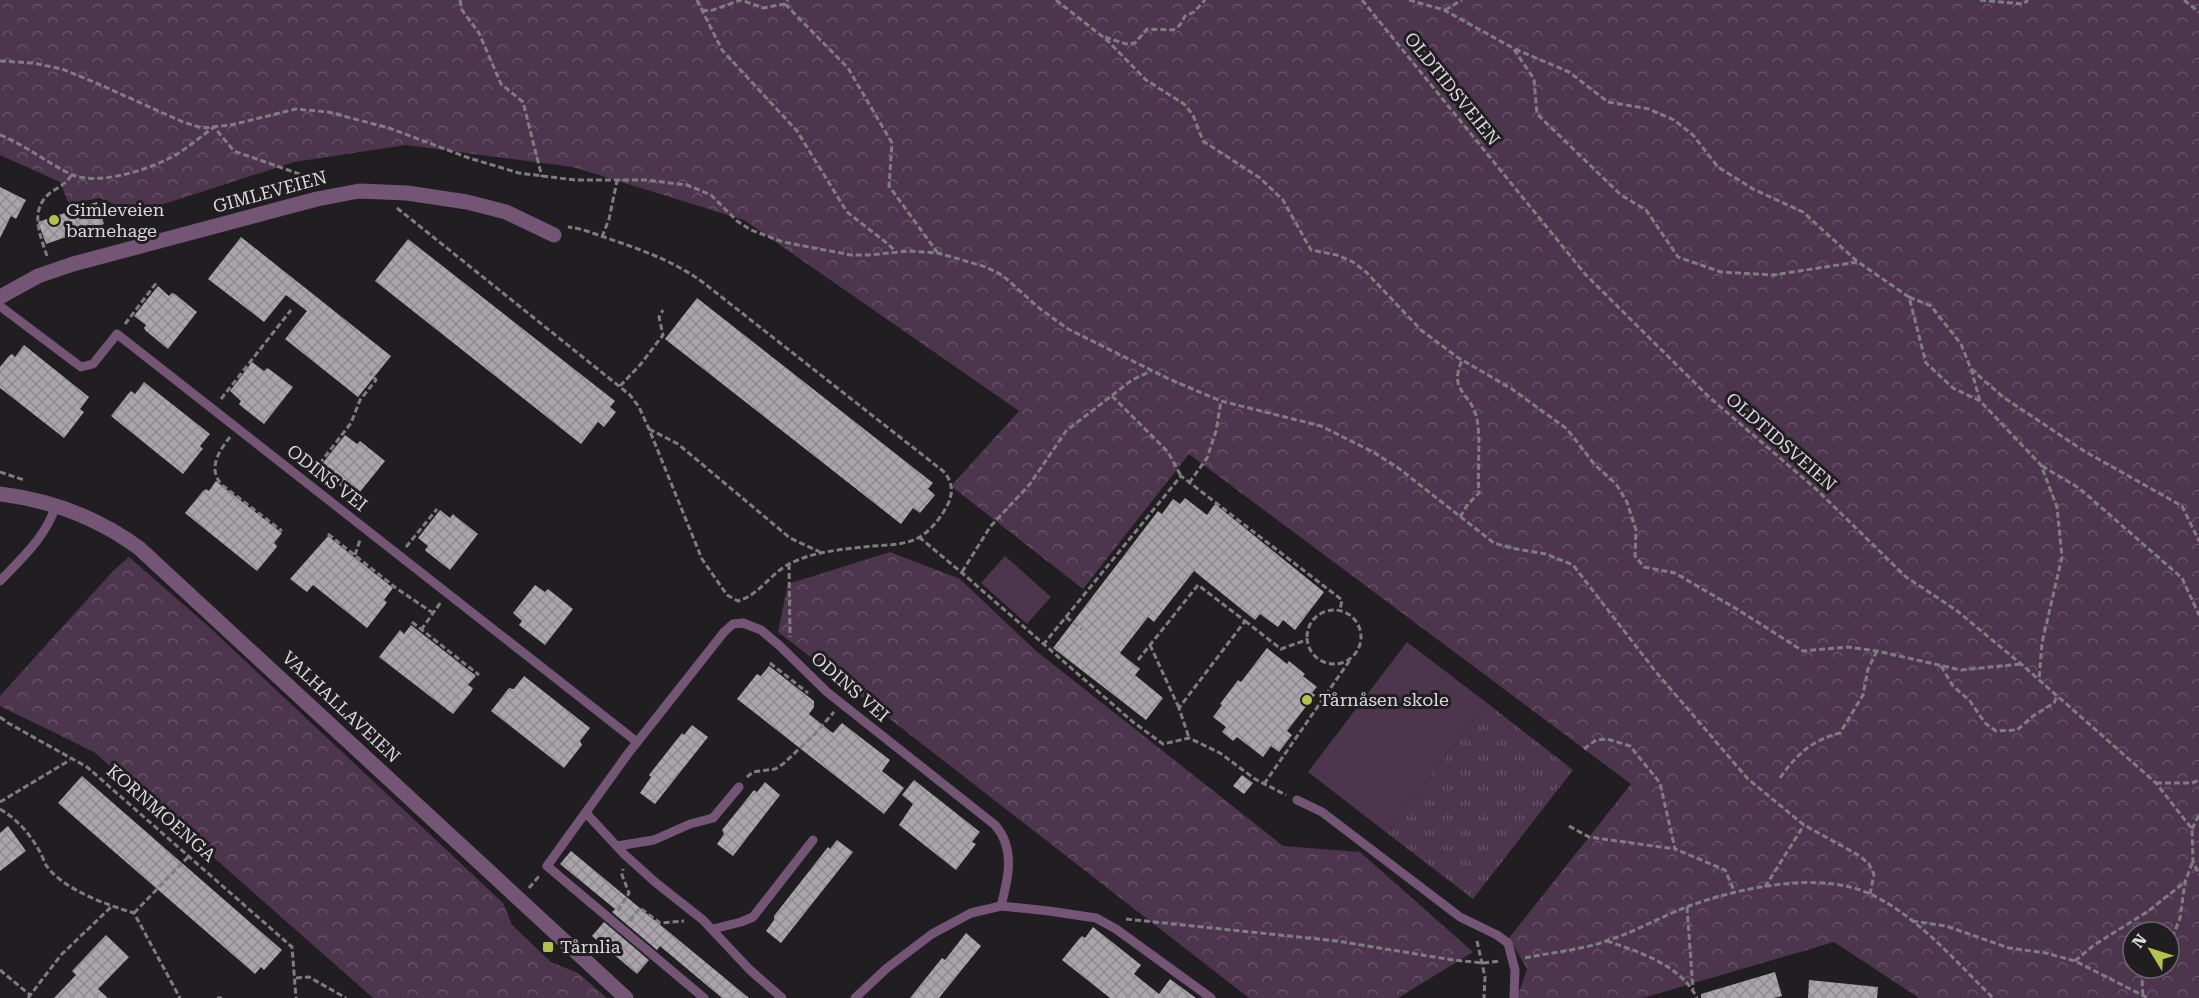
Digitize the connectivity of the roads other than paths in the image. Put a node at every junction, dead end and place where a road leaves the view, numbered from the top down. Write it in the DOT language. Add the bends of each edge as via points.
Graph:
graph roads {
  1 [pos="554,236"];
  2 [pos="0,297"];
  3 [pos="0,306"];
  4 [pos="0,494"];
  5 [pos="56,505"];
  6 [pos="0,581"];
  7 [pos="637,742"];
  8 [pos="739,787"];
  9 [pos="1296,800"];
  10 [pos="586,813"];
  11 [pos="813,840"];
  12 [pos="617,846"];
  13 [pos="1001,906"];
  14 [pos="712,929"];
  15 [pos="626,998"];
  16 [pos="704,998"];
  17 [pos="782,998"];
  18 [pos="855,998"];
  19 [pos="1211,998"];
  20 [pos="1514,998"];
  1 -- 2 [label="street, GIMLEVEIEN" via="488,207 448,198 359,191 51,271"];
  3 -- 7 [label="lane, ODINS VEI" via="81,367 93,364 117,334"];
  4 -- 5 [label="street, VALHALLAVEIEN"];
  5 -- 6 [label="lane" via="41,537"];
  5 -- 15 [label="street, VALHALLAVEIEN" via="109,528 160,566"];
  7 -- 10 [label="lane, ODINS VEI"];
  7 -- 13 [label="lane, ODINS VEI" via="733,624 755,627 774,640 843,706 998,829 1009,860"];
  8 -- 12 [label="lane" via="714,818 683,826 654,840"];
  9 -- 20 [label="lane" via="1322,812 1453,912 1508,943 1515,970"];
  10 -- 12 [label="lane"];
  10 -- 16 [label="lane, ODINS VEI" via="547,866"];
  11 -- 14 [label="lane" via="753,917"];
  12 -- 14 [label="lane"];
  13 -- 18 [label="lane" via="971,913 932,934"];
  13 -- 19 [label="lane" via="1096,918"];
  14 -- 17 [label="lane"];
}
